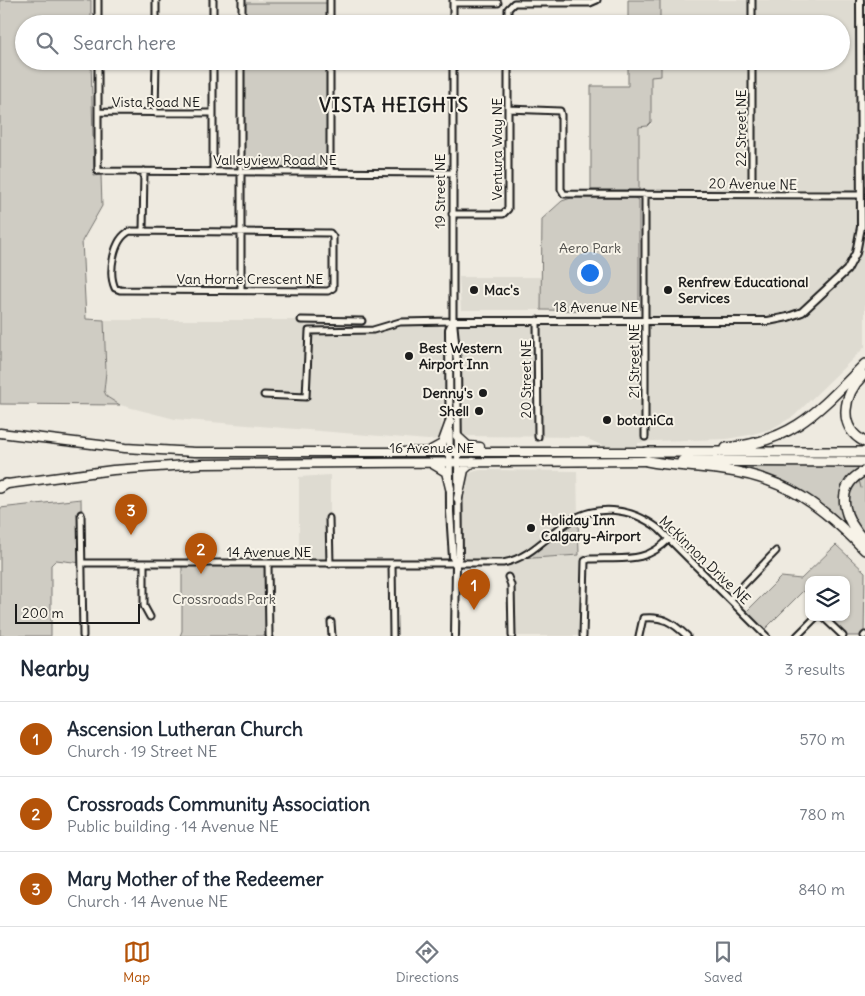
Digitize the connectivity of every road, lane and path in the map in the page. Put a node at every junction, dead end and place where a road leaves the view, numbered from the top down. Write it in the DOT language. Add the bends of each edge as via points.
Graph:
graph roads {
  1 [pos="98,0"];
  2 [pos="156,0"];
  3 [pos="213,0"];
  4 [pos="242,0"];
  5 [pos="330,0"];
  6 [pos="597,0"];
  7 [pos="752,0"];
  8 [pos="453,2"];
  9 [pos="498,3"];
  10 [pos="863,5"];
  11 [pos="98,15"];
  12 [pos="156,15"];
  13 [pos="213,15"];
  14 [pos="242,15"];
  15 [pos="330,15"];
  16 [pos="453,15"];
  17 [pos="508,15"];
  18 [pos="752,15"];
  19 [pos="98,70"];
  20 [pos="156,70"];
  21 [pos="213,70"];
  22 [pos="242,70"];
  23 [pos="330,70"];
  24 [pos="453,70"];
  25 [pos="508,70"];
  26 [pos="752,70"];
  27 [pos="508,109"];
  28 [pos="98,112"];
  29 [pos="156,113"];
  30 [pos="213,113"];
  31 [pos="144,171"];
  32 [pos="213,171"];
  33 [pos="242,171"];
  34 [pos="330,172"];
  35 [pos="452,173"];
  36 [pos="645,194"];
  37 [pos="752,194"];
  38 [pos="860,195"];
  39 [pos="452,214"];
  40 [pos="143,231"];
  41 [pos="242,232"];
  42 [pos="241,290"];
  43 [pos="301,320"];
  44 [pos="362,320"];
  45 [pos="538,320"];
  46 [pos="645,320"];
  47 [pos="453,321"];
  48 [pos="865,364"];
  49 [pos="865,372"];
  50 [pos="264,395"];
  51 [pos="450,422"];
  52 [pos="0,433"];
  53 [pos="457,436"];
  54 [pos="538,437"];
  55 [pos="645,437"];
  56 [pos="865,442"];
  57 [pos="426,451"];
  58 [pos="453,451"];
  59 [pos="534,451"];
  60 [pos="683,452"];
  61 [pos="865,452"];
  62 [pos="647,456"];
  63 [pos="429,462"];
  64 [pos="453,462"];
  65 [pos="474,462"];
  66 [pos="865,462"];
  67 [pos="865,471"];
  68 [pos="2,485"];
  69 [pos="450,488"];
  70 [pos="458,498"];
  71 [pos="81,514"];
  72 [pos="330,518"];
  73 [pos="669,540"];
  74 [pos="865,541"];
  75 [pos="865,550"];
  76 [pos="776,551"];
  77 [pos="82,563"];
  78 [pos="144,563"];
  79 [pos="268,564"];
  80 [pos="330,564"];
  81 [pos="392,564"];
  82 [pos="456,564"];
  83 [pos="508,577"];
  84 [pos="730,599"];
  85 [pos="150,617"];
  86 [pos="812,621"];
  87 [pos="827,621"];
  88 [pos="331,622"];
  89 [pos="82,636"];
  90 [pos="269,636"];
  91 [pos="332,636"];
  92 [pos="393,636"];
  93 [pos="455,636"];
  94 [pos="512,636"];
  95 [pos="583,636"];
  96 [pos="639,636"];
  97 [pos="687,636"];
  98 [pos="766,636"];
  99 [pos="797,636"];
  100 [pos="843,636"];
  1 -- 11 [label="street"];
  2 -- 12 [label="street"];
  3 -- 13 [label="street"];
  4 -- 14 [label="street"];
  5 -- 15 [label="street"];
  6 -- 17 [label="street" via="590,3 514,3 508,9"];
  7 -- 18 [label="street"];
  8 -- 9 [label="street"];
  8 -- 16 [label="street"];
  10 -- 38 [label="street"];
  19 -- 28 [label="street"];
  20 -- 29 [label="street"];
  21 -- 30 [label="street"];
  22 -- 33 [label="street"];
  23 -- 34 [label="street"];
  24 -- 35 [label="street, 19 Street NE"];
  25 -- 27 [label="street, Ventura Way NE"];
  26 -- 37 [label="street, 22 Street NE"];
  27 -- 36 [label="street, 20 Avenue NE" via="560,111 561,189 564,194"];
  27 -- 39 [label="street, Ventura Way NE" via="506,213"];
  28 -- 29 [label="street, Vista Road NE"];
  28 -- 31 [label="street, Valleyview Road NE" via="98,171"];
  29 -- 30 [label="street, Vista Road NE"];
  30 -- 32 [label="street"];
  31 -- 32 [label="street, Valleyview Road NE"];
  31 -- 40 [label="street"];
  32 -- 33 [label="street, Valleyview Road NE"];
  33 -- 34 [label="street, Valleyview Road NE"];
  33 -- 41 [label="street"];
  34 -- 35 [label="street, Valleyview Road NE"];
  35 -- 39 [label="street, 19 Street NE"];
  36 -- 37 [label="street, 20 Avenue NE"];
  36 -- 46 [label="street, 21 Street NE"];
  37 -- 38 [label="street, 20 Avenue NE"];
  38 -- 46 [label="street, 18 Avenue NE" via="861,227 856,253 847,270 814,302 793,316 768,321"];
  39 -- 47 [label="street, 19 Street NE"];
  40 -- 41 [label="street, Van Horne Crescent NE"];
  40 -- 42 [label="street, Van Horne Crescent NE" via="127,232 117,247 113,283 117,289"];
  41 -- 42 [label="street"];
  41 -- 42 [label="street, Van Horne Crescent NE" via="330,233 333,237 333,286 328,291"];
  43 -- 44 [label="street"];
  45 -- 46 [label="street, 18 Avenue NE"];
  45 -- 47 [label="street, 18 Avenue NE"];
  45 -- 54 [label="street, 20 Street NE"];
  46 -- 55 [label="street, 21 Street NE"];
  47 -- 50 [label="street, 18 Avenue NE" via="400,322 373,330 309,331 306,397"];
  47 -- 51 [label="street, 19 Street NE" via="449,329"];
  47 -- 53 [label="street, 19 Street NE" via="457,361"];
  48 -- 60 [label="highway" via="814,414 780,436 750,445"];
  49 -- 56 [label="highway" via="852,387 845,410 849,427"];
  51 -- 57 [label="highway" via="442,444"];
  51 -- 58 [label="street, 19 Street NE"];
  52 -- 57 [label="highway, 16 Avenue NE" via="125,448 195,452"];
  53 -- 58 [label="street, 19 Street NE"];
  53 -- 59 [label="highway" via="468,446 525,447"];
  57 -- 58 [label="highway, 16 Avenue NE"];
  58 -- 59 [label="highway, 16 Avenue NE"];
  58 -- 64 [label="street, 19 Street NE"];
  59 -- 62 [label="highway, 16 Avenue NE"];
  60 -- 61 [label="highway, 16 Avenue NE"];
  60 -- 62 [label="highway, 16 Avenue NE"];
  62 -- 65 [label="highway, 16 Avenue NE"];
  62 -- 66 [label="highway, 16 Avenue NE"];
  62 -- 75 [label="highway" via="737,472 785,486 823,510"];
  63 -- 64 [label="highway, 16 Avenue NE"];
  63 -- 68 [label="highway, 16 Avenue NE" via="177,465 106,470"];
  63 -- 69 [label="highway" via="446,472"];
  64 -- 65 [label="highway, 16 Avenue NE"];
  64 -- 69 [label="street, 19 Street NE"];
  64 -- 70 [label="street, 19 Street NE"];
  65 -- 70 [label="highway" via="464,470"];
  67 -- 74 [label="highway" via="849,486 844,505 851,525"];
  69 -- 82 [label="street, 19 Street NE" via="453,558"];
  70 -- 82 [label="street, 19 Street NE" via="459,557"];
  71 -- 77 [label="street"];
  72 -- 80 [label="street"];
  73 -- 82 [label="street, McKinnon Drive NE" via="636,515 601,511 586,513 572,520 516,560"];
  73 -- 84 [label="street, McKinnon Drive NE"];
  73 -- 95 [label="street" via="641,558 585,561"];
  76 -- 84 [label="street"];
  77 -- 78 [label="street, 14 Avenue NE"];
  77 -- 89 [label="street"];
  78 -- 79 [label="street, 14 Avenue NE"];
  78 -- 85 [label="street" via="144,606"];
  79 -- 80 [label="street, 14 Avenue NE"];
  79 -- 90 [label="street"];
  80 -- 81 [label="street, 14 Avenue NE"];
  81 -- 82 [label="street, 14 Avenue NE"];
  81 -- 92 [label="street"];
  82 -- 93 [label="street, 19 Street NE"];
  83 -- 94 [label="street"];
  84 -- 98 [label="street, McKinnon Drive NE"];
  86 -- 99 [label="street"];
  87 -- 100 [label="street"];
  88 -- 91 [label="street"];
  96 -- 97 [label="street" via="643,618 656,617 674,624"];
}
